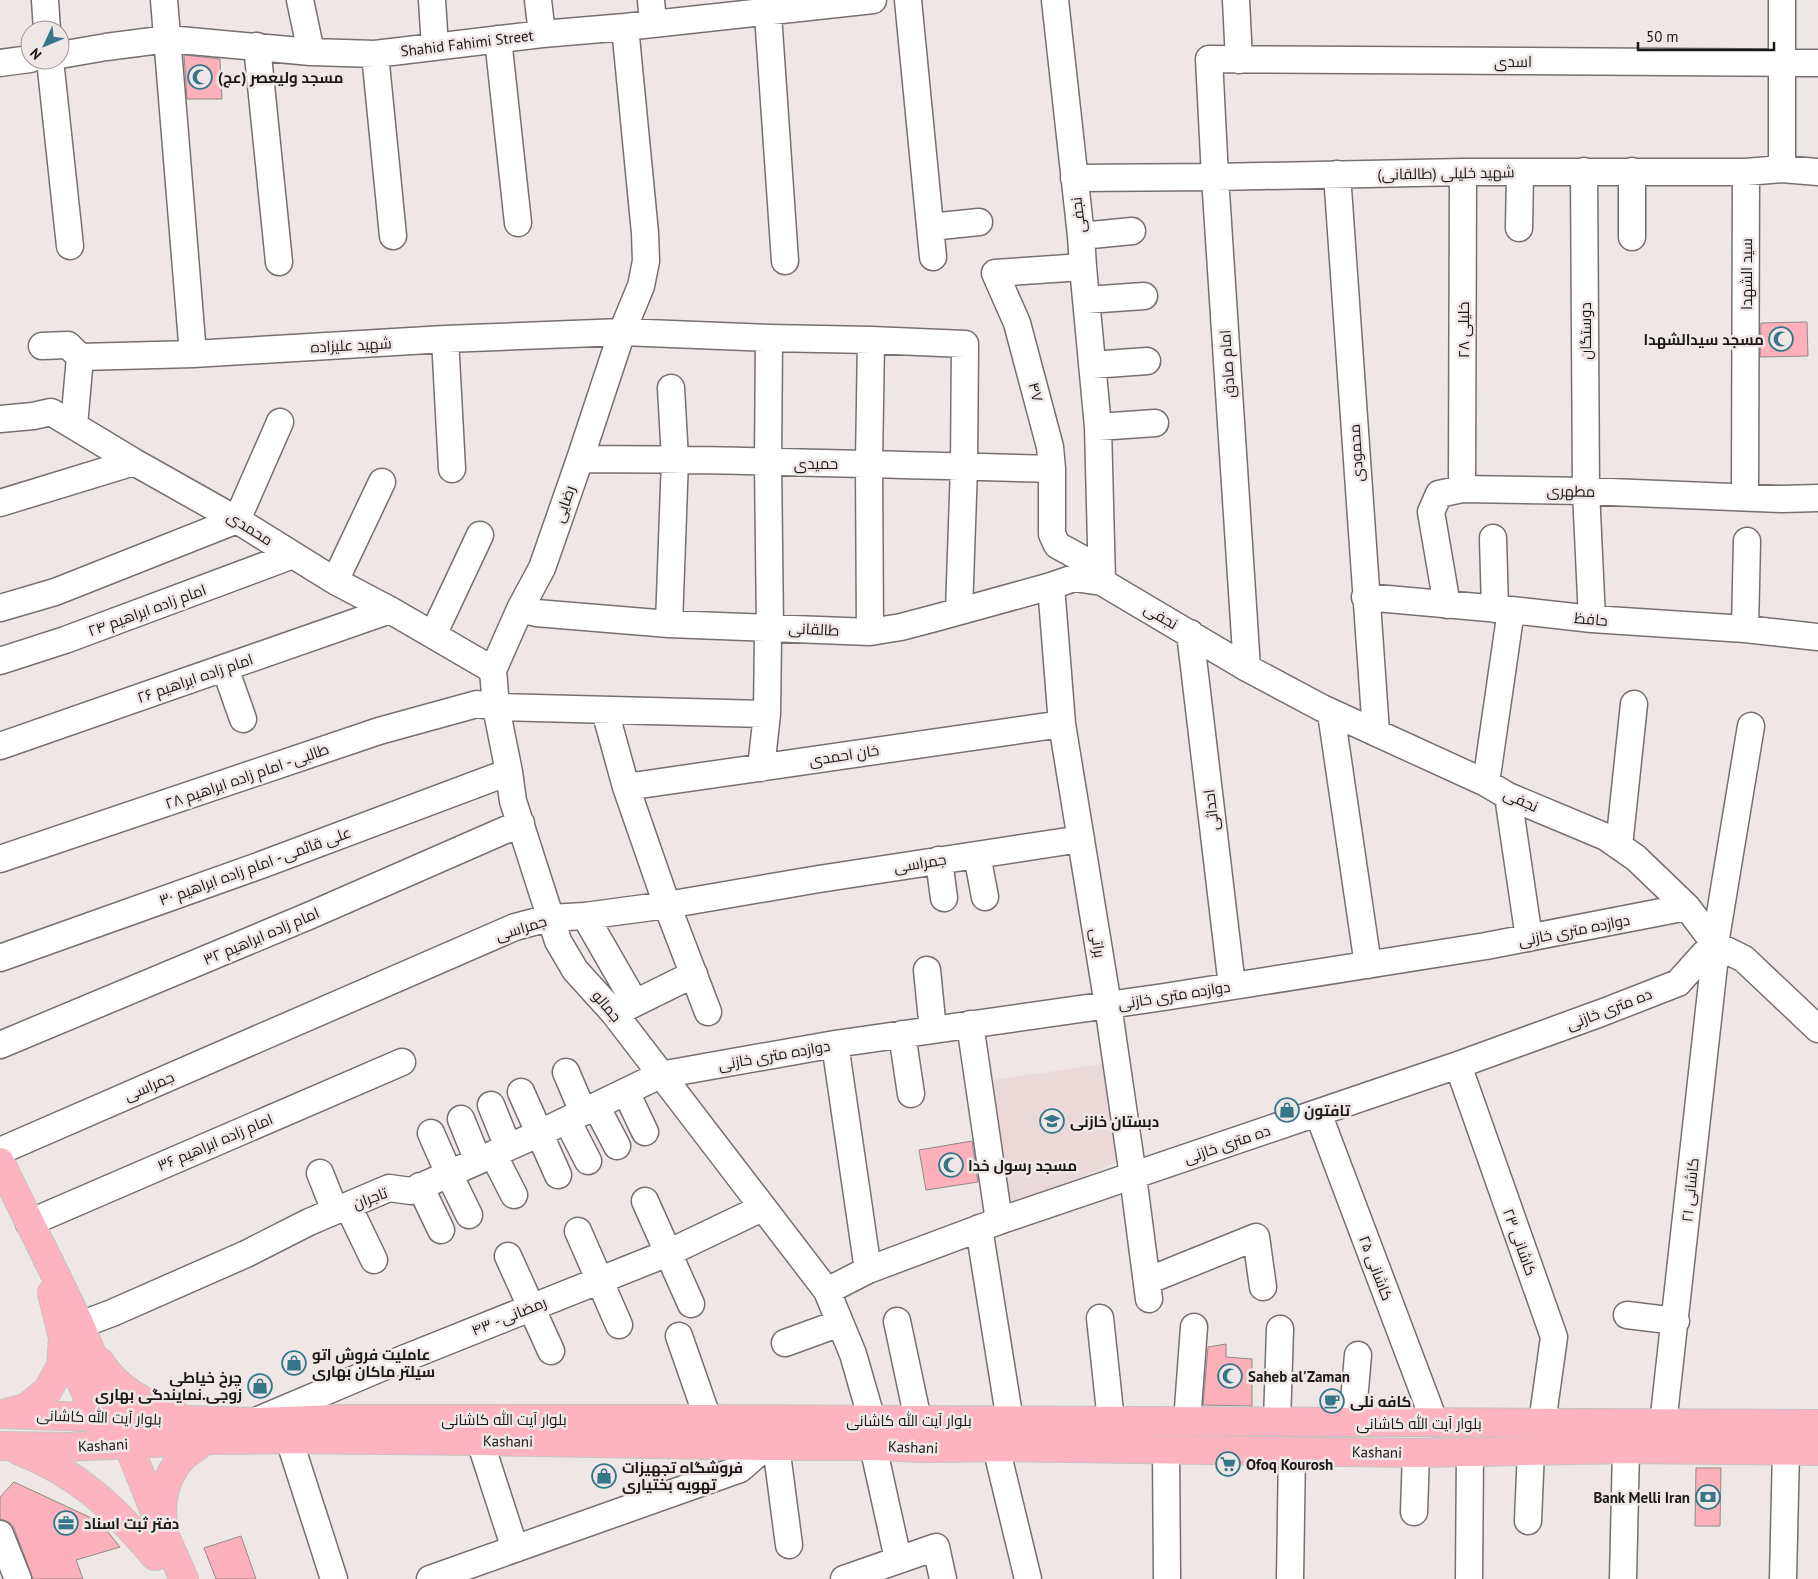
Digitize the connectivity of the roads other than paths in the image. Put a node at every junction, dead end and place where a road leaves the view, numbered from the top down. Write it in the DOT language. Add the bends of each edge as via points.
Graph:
graph roads {
  1 [pos="44,0"];
  2 [pos="164,0"];
  3 [pos="300,0"];
  4 [pos="432,0"];
  5 [pos="538,0"];
  6 [pos="873,0"];
  7 [pos="908,0"];
  8 [pos="1055,0"];
  9 [pos="1236,0"];
  10 [pos="1782,0"];
  11 [pos="841,2"];
  12 [pos="767,6"];
  13 [pos="652,12"];
  14 [pos="46,20"];
  15 [pos="625,27"];
  16 [pos="542,34"];
  17 [pos="168,40"];
  18 [pos="498,40"];
  19 [pos="257,46"];
  20 [pos="435,47"];
  21 [pos="311,52"];
  22 [pos="70,53"];
  23 [pos="375,54"];
  24 [pos="1209,59"];
  25 [pos="20,60"];
  26 [pos="1239,60"];
  27 [pos="0,63"];
  28 [pos="1782,63"];
  29 [pos="1818,63"];
  30 [pos="51,70"];
  31 [pos="1782,169"];
  32 [pos="1632,171"];
  33 [pos="1464,172"];
  34 [pos="1520,172"];
  35 [pos="1584,172"];
  36 [pos="1746,172"];
  37 [pos="1818,172"];
  38 [pos="1337,174"];
  39 [pos="1215,177"];
  40 [pos="1074,178"];
  41 [pos="979,222"];
  42 [pos="518,223"];
  43 [pos="930,227"];
  44 [pos="1519,228"];
  45 [pos="1132,231"];
  46 [pos="393,236"];
  47 [pos="1081,236"];
  48 [pos="1632,237"];
  49 [pos="70,246"];
  50 [pos="933,257"];
  51 [pos="785,261"];
  52 [pos="279,262"];
  53 [pos="1083,267"];
  54 [pos="1144,296"];
  55 [pos="1086,300"];
  56 [pos="622,332"];
  57 [pos="769,338"];
  58 [pos="445,339"];
  59 [pos="872,340"];
  60 [pos="42,346"];
  61 [pos="193,354"];
  62 [pos="80,357"];
  63 [pos="1147,361"];
  64 [pos="1092,365"];
  65 [pos="671,388"];
  66 [pos="0,419"];
  67 [pos="280,422"];
  68 [pos="1155,423"];
  69 [pos="74,425"];
  70 [pos="1098,427"];
  71 [pos="580,459"];
  72 [pos="674,459"];
  73 [pos="134,462"];
  74 [pos="768,463"];
  75 [pos="869,463"];
  76 [pos="964,467"];
  77 [pos="452,469"];
  78 [pos="1052,469"];
  79 [pos="382,482"];
  80 [pos="1462,489"];
  81 [pos="1586,491"];
  82 [pos="1745,497"];
  83 [pos="1818,498"];
  84 [pos="0,503"];
  85 [pos="237,520"];
  86 [pos="480,536"];
  87 [pos="1493,538"];
  88 [pos="1746,541"];
  89 [pos="293,556"];
  90 [pos="336,582"];
  91 [pos="1102,582"];
  92 [pos="1051,586"];
  93 [pos="1365,597"];
  94 [pos="1447,605"];
  95 [pos="0,608"];
  96 [pos="390,610"];
  97 [pos="520,610"];
  98 [pos="1503,610"];
  99 [pos="959,611"];
  100 [pos="1592,620"];
  101 [pos="669,624"];
  102 [pos="770,627"];
  103 [pos="1745,629"];
  104 [pos="870,632"];
  105 [pos="1190,633"];
  106 [pos="433,635"];
  107 [pos="1818,637"];
  108 [pos="0,661"];
  109 [pos="225,668"];
  110 [pos="1247,668"];
  111 [pos="492,670"];
  112 [pos="1634,704"];
  113 [pos="496,707"];
  114 [pos="605,711"];
  115 [pos="1332,712"];
  116 [pos="767,714"];
  117 [pos="243,719"];
  118 [pos="1062,724"];
  119 [pos="1751,726"];
  120 [pos="1376,732"];
  121 [pos="0,746"];
  122 [pos="761,768"];
  123 [pos="509,772"];
  124 [pos="626,787"];
  125 [pos="1497,789"];
  126 [pos="521,823"];
  127 [pos="1081,839"];
  128 [pos="1618,846"];
  129 [pos="977,855"];
  130 [pos="0,859"];
  131 [pos="939,860"];
  132 [pos="944,898"];
  133 [pos="985,898"];
  134 [pos="667,905"];
  135 [pos="1687,907"];
  136 [pos="585,916"];
  137 [pos="549,918"];
  138 [pos="1529,938"];
  139 [pos="1713,948"];
  140 [pos="0,958"];
  141 [pos="1368,965"];
  142 [pos="927,970"];
  143 [pos="694,974"];
  144 [pos="1232,986"];
  145 [pos="1108,1005"];
  146 [pos="625,1008"];
  147 [pos="708,1012"];
  148 [pos="970,1024"];
  149 [pos="1818,1029"];
  150 [pos="933,1030"];
  151 [pos="902,1034"];
  152 [pos="835,1044"];
  153 [pos="0,1046"];
  154 [pos="402,1062"];
  155 [pos="1458,1065"];
  156 [pos="566,1072"];
  157 [pos="660,1075"];
  158 [pos="528,1088"];
  159 [pos="626,1092"];
  160 [pos="911,1094"];
  161 [pos="491,1105"];
  162 [pos="1318,1113"];
  163 [pos="461,1119"];
  164 [pos="645,1132"];
  165 [pos="431,1133"];
  166 [pos="538,1134"];
  167 [pos="617,1146"];
  168 [pos="0,1151"];
  169 [pos="588,1161"];
  170 [pos="320,1173"];
  171 [pos="448,1174"];
  172 [pos="1133,1176"];
  173 [pos="3,1178"];
  174 [pos="550,1180"];
  175 [pos="420,1186"];
  176 [pos="514,1195"];
  177 [pos="645,1201"];
  178 [pos="342,1208"];
  179 [pos="762,1208"];
  180 [pos="470,1216"];
  181 [pos="989,1225"];
  182 [pos="441,1230"];
  183 [pos="578,1231"];
  184 [pos="35,1234"];
  185 [pos="668,1253"];
  186 [pos="508,1256"];
  187 [pos="374,1260"];
  188 [pos="868,1270"];
  189 [pos="600,1280"];
  190 [pos="1263,1287"];
  191 [pos="827,1291"];
  192 [pos="691,1304"];
  193 [pos="531,1307"];
  194 [pos="1627,1315"];
  195 [pos="1100,1318"];
  196 [pos="897,1321"];
  197 [pos="1676,1321"];
  198 [pos="840,1323"];
  199 [pos="619,1325"];
  200 [pos="1194,1327"];
  201 [pos="1280,1329"];
  202 [pos="76,1334"];
  203 [pos="679,1336"];
  204 [pos="785,1343"];
  205 [pos="551,1352"];
  206 [pos="1358,1355"];
  207 [pos="0,1414"];
  208 [pos="68,1416"];
  209 [pos="708,1419"];
  210 [pos="918,1420"];
  211 [pos="1010,1421"];
  212 [pos="255,1422"];
  213 [pos="1112,1422"];
  214 [pos="1187,1422"];
  215 [pos="1277,1422"];
  216 [pos="1352,1423"];
  217 [pos="1435,1423"];
  218 [pos="1542,1424"];
  219 [pos="1663,1424"];
  220 [pos="1818,1424"];
  221 [pos="204,1430"];
  222 [pos="122,1431"];
  223 [pos="872,1433"];
  224 [pos="289,1440"];
  225 [pos="480,1441"];
  226 [pos="4,1446"];
  227 [pos="771,1446"];
  228 [pos="68,1447"];
  229 [pos="996,1447"];
  230 [pos="1626,1449"];
  231 [pos="1166,1450"];
  232 [pos="1531,1450"];
  233 [pos="1786,1450"];
  234 [pos="1292,1451"];
  235 [pos="1470,1451"];
  236 [pos="1818,1451"];
  237 [pos="1416,1453"];
  238 [pos="1414,1512"];
  239 [pos="1528,1521"];
  240 [pos="0,1534"];
  241 [pos="789,1545"];
  242 [pos="515,1549"];
  243 [pos="161,1556"];
  244 [pos="898,1559"];
  245 [pos="18,1579"];
  246 [pos="184,1579"];
  247 [pos="334,1579"];
  248 [pos="430,1579"];
  249 [pos="844,1579"];
  250 [pos="943,1579"];
  251 [pos="1028,1579"];
  252 [pos="1167,1579"];
  253 [pos="1290,1579"];
  254 [pos="1468,1579"];
  255 [pos="1623,1579"];
  256 [pos="1783,1579"];
  1 -- 14 [label="street"];
  2 -- 17 [label="street"];
  3 -- 21 [label="street"];
  4 -- 20 [label="street"];
  5 -- 16 [label="street"];
  6 -- 11 [label="street, Shahid Fahimi Street"];
  7 -- 43 [label="street"];
  8 -- 40 [label="street, نجفی"];
  9 -- 26 [label="street"];
  10 -- 28 [label="street"];
  11 -- 12 [label="street, Shahid Fahimi Street"];
  12 -- 13 [label="street, Shahid Fahimi Street"];
  12 -- 51 [label="street"];
  13 -- 15 [label="street, Shahid Fahimi Street"];
  15 -- 16 [label="street, Shahid Fahimi Street"];
  15 -- 56 [label="street, رضایی" via="646,261 641,286"];
  16 -- 18 [label="street, Shahid Fahimi Street"];
  17 -- 19 [label="street, Shahid Fahimi Street"];
  17 -- 22 [label="street, Shahid Fahimi Street"];
  17 -- 61 [label="street"];
  18 -- 20 [label="street, Shahid Fahimi Street"];
  18 -- 42 [label="street"];
  19 -- 21 [label="street, Shahid Fahimi Street"];
  19 -- 52 [label="street"];
  20 -- 23 [label="street, Shahid Fahimi Street"];
  21 -- 23 [label="street, Shahid Fahimi Street"];
  23 -- 46 [label="street"];
  24 -- 26 [label="street, اسدی"];
  24 -- 39 [label="street, امام صادق"];
  25 -- 27 [label="street"];
  26 -- 28 [label="street, اسدی"];
  28 -- 29 [label="street, اسدی"];
  28 -- 31 [label="street"];
  30 -- 49 [label="street"];
  31 -- 36 [label="street, شهید خلیلی (طالقانی)"];
  31 -- 37 [label="street, شهید خلیلی (طالقانی)"];
  32 -- 35 [label="street, شهید خلیلی (طالقانی)"];
  32 -- 36 [label="street, شهید خلیلی (طالقانی)"];
  32 -- 48 [label="street"];
  33 -- 34 [label="street, شهید خلیلی (طالقانی)"];
  33 -- 38 [label="street, شهید خلیلی (طالقانی)"];
  33 -- 80 [label="street, خلیلی ۲۸"];
  34 -- 35 [label="street, شهید خلیلی (طالقانی)"];
  34 -- 44 [label="street"];
  35 -- 81 [label="street, دوستگان"];
  36 -- 82 [label="street, سید الشهدا"];
  38 -- 39 [label="street, شهید خلیلی (طالقانی)"];
  38 -- 93 [label="street, محمودی"];
  39 -- 40 [label="street, شهید خلیلی (طالقانی)"];
  39 -- 110 [label="street, امام صادق"];
  40 -- 47 [label="street, نجفی"];
  41 -- 43 [label="street"];
  43 -- 50 [label="street"];
  45 -- 47 [label="street"];
  47 -- 53 [label="street, نجفی"];
  53 -- 55 [label="street, نجفی"];
  53 -- 78 [label="street, ۴۷" via="995,273 1016,323 1050,447"];
  54 -- 55 [label="street"];
  55 -- 64 [label="street, نجفی"];
  56 -- 57 [label="street, شهید علیزاده"];
  56 -- 58 [label="street, شهید علیزاده"];
  56 -- 71 [label="street, رضایی"];
  57 -- 59 [label="street, شهید علیزاده"];
  57 -- 74 [label="street"];
  58 -- 61 [label="street, شهید علیزاده"];
  58 -- 77 [label="street"];
  59 -- 75 [label="street"];
  59 -- 76 [label="street, شهید علیزاده" via="965,344"];
  60 -- 62 [label="street" via="68,345"];
  61 -- 62 [label="street, شهید علیزاده"];
  62 -- 69 [label="street"];
  63 -- 64 [label="street"];
  64 -- 70 [label="street, نجفی"];
  65 -- 72 [label="street"];
  66 -- 69 [label="street, محمدی" via="51,412"];
  67 -- 85 [label="street"];
  68 -- 70 [label="street"];
  69 -- 73 [label="street, محمدی"];
  70 -- 91 [label="street, نجفی"];
  71 -- 72 [label="street, حمیدی"];
  71 -- 97 [label="street, رضایی" via="542,568"];
  72 -- 74 [label="street, حمیدی"];
  72 -- 101 [label="street"];
  73 -- 84 [label="street"];
  73 -- 85 [label="street, محمدی"];
  74 -- 75 [label="street, حمیدی"];
  74 -- 102 [label="street"];
  75 -- 76 [label="street, حمیدی"];
  75 -- 104 [label="street"];
  76 -- 78 [label="street, حمیدی"];
  76 -- 99 [label="street"];
  78 -- 91 [label="street, ۴۷" via="1052,534 1058,545 1086,561"];
  79 -- 90 [label="street"];
  80 -- 81 [label="street, مطهری"];
  80 -- 94 [label="street, مطهری" via="1439,494 1431,512"];
  81 -- 82 [label="street, مطهری"];
  81 -- 100 [label="street, دوستگان"];
  82 -- 83 [label="street, مطهری"];
  85 -- 89 [label="street, محمدی"];
  85 -- 95 [label="street" via="55,592"];
  86 -- 106 [label="street"];
  87 -- 98 [label="street"];
  88 -- 103 [label="street"];
  89 -- 90 [label="street, محمدی"];
  89 -- 108 [label="street, امام زاده ابراهیم ۲۴"];
  90 -- 96 [label="street, محمدی"];
  91 -- 92 [label="street, طالقانی" via="1074,578"];
  91 -- 105 [label="street, نجفی"];
  92 -- 99 [label="street, طالقانی"];
  92 -- 118 [label="street, براتی"];
  93 -- 94 [label="street, حافظ"];
  93 -- 120 [label="street, محمودی"];
  94 -- 98 [label="street, حافظ"];
  96 -- 106 [label="street, محمدی"];
  96 -- 109 [label="street, امام زاده ابراهیم ۲۶"];
  97 -- 101 [label="street, طالقانی"];
  97 -- 111 [label="street, رضایی"];
  98 -- 100 [label="street, حافظ"];
  98 -- 125 [label="street"];
  99 -- 104 [label="street, طالقانی"];
  100 -- 103 [label="street, حافظ"];
  101 -- 102 [label="street, طالقانی"];
  102 -- 104 [label="street, طالقانی"];
  102 -- 116 [label="street"];
  103 -- 107 [label="street, حافظ"];
  105 -- 110 [label="street, نجفی"];
  105 -- 144 [label="street, احداثی"];
  106 -- 111 [label="street, محمدی"];
  109 -- 117 [label="street"];
  109 -- 121 [label="street, امام زاده ابراهیم ۲۶"];
  110 -- 115 [label="street, نجفی"];
  111 -- 113 [label="street, جمالو"];
  112 -- 128 [label="street"];
  113 -- 114 [label="street, طالبی - امام زاده ابراهیم ۲۸"];
  113 -- 123 [label="street, جمالو"];
  113 -- 130 [label="street, طالبی - امام زاده ابراهیم ۲۸" via="477,704 379,731"];
  114 -- 116 [label="street, طالبی - امام زاده ابراهیم ۲۸"];
  114 -- 124 [label="street"];
  115 -- 120 [label="street, نجفی"];
  115 -- 141 [label="street"];
  116 -- 122 [label="street"];
  118 -- 122 [label="street, خان احمدی"];
  118 -- 127 [label="street, براتی"];
  119 -- 139 [label="street, کاشانی ۲۱"];
  120 -- 125 [label="street, نجفی"];
  122 -- 124 [label="street, خان احمدی"];
  123 -- 126 [label="street, جمالو" via="513,801"];
  123 -- 140 [label="street, علی قائمی - امام زاده ابراهیم ۳۰"];
  124 -- 134 [label="street"];
  125 -- 128 [label="street, نجفی"];
  125 -- 138 [label="street"];
  126 -- 137 [label="street, جمالو"];
  126 -- 153 [label="street, امام زاده ابراهیم ۳۲"];
  127 -- 129 [label="street, جمراسی"];
  127 -- 145 [label="street, براتی"];
  128 -- 135 [label="street, نجفی" via="1636,858"];
  129 -- 131 [label="street, جمراسی"];
  129 -- 133 [label="street"];
  131 -- 132 [label="street"];
  131 -- 134 [label="street, جمراسی"];
  134 -- 136 [label="street, جمراسی"];
  134 -- 143 [label="street"];
  135 -- 138 [label="street, دوازده متری خازنی"];
  135 -- 139 [label="street, نجفی"];
  136 -- 137 [label="street, جمراسی"];
  136 -- 146 [label="street"];
  137 -- 146 [label="street, جمالو" via="574,970"];
  137 -- 168 [label="street, جمراسی" via="515,927"];
  138 -- 141 [label="street, دوازده متری خازنی"];
  139 -- 149 [label="street" via="1744,959"];
  139 -- 155 [label="street, ده متری خازنی" via="1678,983"];
  139 -- 197 [label="street, کاشانی ۲۱"];
  141 -- 144 [label="street, دوازده متری خازنی"];
  142 -- 150 [label="street"];
  143 -- 146 [label="street"];
  143 -- 147 [label="street"];
  144 -- 145 [label="street, دوازده متری خازنی"];
  145 -- 148 [label="street, دوازده متری خازنی"];
  145 -- 172 [label="street, براتی"];
  146 -- 157 [label="street, جمالو"];
  148 -- 150 [label="street, دوازده متری خازنی"];
  148 -- 181 [label="street"];
  150 -- 151 [label="street, دوازده متری خازنی"];
  151 -- 152 [label="street, دوازده متری خازنی"];
  151 -- 160 [label="street"];
  152 -- 157 [label="street, دوازده متری خازنی"];
  152 -- 188 [label="street"];
  154 -- 184 [label="street, امام زاده ابراهیم ۳۶"];
  155 -- 162 [label="street, ده متری خازنی"];
  155 -- 218 [label="street, کاشانی ۲۳" via="1554,1337"];
  156 -- 166 [label="street"];
  157 -- 159 [label="street, تاجران"];
  157 -- 179 [label="street, جمالو"];
  158 -- 166 [label="street"];
  159 -- 164 [label="street"];
  159 -- 166 [label="street, تاجران"];
  161 -- 166 [label="street"];
  162 -- 172 [label="street, ده متری خازنی"];
  162 -- 217 [label="street, کاشانی ۲۵"];
  163 -- 166 [label="street"];
  165 -- 171 [label="street"];
  166 -- 167 [label="street"];
  166 -- 169 [label="street"];
  166 -- 171 [label="street, تاجران"];
  166 -- 174 [label="street"];
  166 -- 176 [label="street"];
  170 -- 178 [label="street"];
  171 -- 175 [label="street, تاجران"];
  171 -- 180 [label="street"];
  172 -- 181 [label="street, ده متری خازنی"];
  172 -- 190 [label="street, براتی" via="1148,1290 1256,1237"];
  173 -- 184 [label="main road"];
  175 -- 178 [label="street, تاجران" via="411,1190 389,1188"];
  175 -- 182 [label="street"];
  177 -- 185 [label="street"];
  178 -- 187 [label="street"];
  178 -- 202 [label="street, تاجران" via="112,1313"];
  179 -- 185 [label="street, رمضانی - ۴۳"];
  179 -- 191 [label="street, جمالو"];
  181 -- 188 [label="street, ده متری خازنی"];
  181 -- 211 [label="street"];
  183 -- 189 [label="street"];
  184 -- 202 [label="main road"];
  185 -- 189 [label="street, رمضانی - ۴۳"];
  185 -- 192 [label="street"];
  186 -- 193 [label="street"];
  188 -- 191 [label="street, ده متری خازنی"];
  189 -- 193 [label="street, رمضانی - ۴۳"];
  189 -- 199 [label="street"];
  191 -- 198 [label="street, جمالو"];
  193 -- 205 [label="street"];
  193 -- 212 [label="street, رمضانی - ۴۳"];
  194 -- 197 [label="street"];
  195 -- 213 [label="street"];
  196 -- 210 [label="street"];
  197 -- 219 [label="street, کاشانی ۲۱"];
  198 -- 204 [label="street"];
  198 -- 223 [label="street, جمالو" via="853,1354"];
  200 -- 214 [label="street"];
  201 -- 215 [label="street"];
  202 -- 207 [label="main road" via="48,1390 26,1408"];
  202 -- 221 [label="main road" via="105,1370 133,1395"];
  202 -- 222 [label="main road"];
  203 -- 209 [label="street"];
  206 -- 216 [label="street"];
  207 -- 208 [label="main road, بلوار آیت الله کاشانی"];
  208 -- 222 [label="main road, بلوار آیت الله کاشانی"];
  208 -- 228 [label="main road" via="76,1422 79,1432 76,1441"];
  209 -- 212 [label="main road, بلوار آیت الله کاشانی"];
  209 -- 223 [label="main road, بلوار آیت الله کاشانی"];
  210 -- 211 [label="main road, بلوار آیت الله کاشانی"];
  210 -- 223 [label="main road, بلوار آیت الله کاشانی"];
  211 -- 213 [label="main road, بلوار آیت الله کاشانی"];
  212 -- 221 [label="main road, بلوار آیت الله کاشانی"];
  213 -- 214 [label="main road, بلوار آیت الله کاشانی"];
  214 -- 215 [label="main road, بلوار آیت الله کاشانی"];
  215 -- 216 [label="main road, بلوار آیت الله کاشانی"];
  216 -- 217 [label="main road, بلوار آیت الله کاشانی"];
  217 -- 218 [label="main road, بلوار آیت الله کاشانی"];
  218 -- 219 [label="main road, بلوار آیت الله کاشانی"];
  219 -- 220 [label="main road, بلوار آیت الله کاشانی"];
  221 -- 222 [label="main road, بلوار آیت الله کاشانی"];
  221 -- 224 [label="main road, Kashani"];
  221 -- 243 [label="main road" via="167,1480 161,1507"];
  222 -- 228 [label="main road, Kashani"];
  222 -- 243 [label="main road"];
  223 -- 227 [label="main road, Kashani"];
  223 -- 229 [label="main road, Kashani" via="928,1448"];
  223 -- 244 [label="street, جمالو"];
  224 -- 225 [label="main road, Kashani"];
  224 -- 247 [label="street"];
  225 -- 227 [label="main road, Kashani"];
  225 -- 242 [label="street"];
  226 -- 228 [label="main road, Kashani"];
  226 -- 243 [label="main road" via="36,1457 89,1489"];
  227 -- 241 [label="street"];
  227 -- 242 [label="street" via="740,1470"];
  229 -- 231 [label="main road, Kashani"];
  229 -- 251 [label="street"];
  230 -- 232 [label="main road, Kashani"];
  230 -- 233 [label="main road, Kashani"];
  230 -- 255 [label="street"];
  231 -- 234 [label="main road, Kashani"];
  231 -- 252 [label="street"];
  232 -- 235 [label="main road, Kashani"];
  232 -- 239 [label="street"];
  233 -- 236 [label="main road, Kashani"];
  233 -- 256 [label="street"];
  234 -- 237 [label="main road, Kashani"];
  234 -- 253 [label="street"];
  235 -- 237 [label="main road, Kashani"];
  235 -- 254 [label="street"];
  237 -- 238 [label="street"];
  240 -- 245 [label="street"];
  242 -- 248 [label="street"];
  243 -- 246 [label="main road"];
  244 -- 249 [label="street"];
  244 -- 250 [label="street" via="936,1547"];
}
